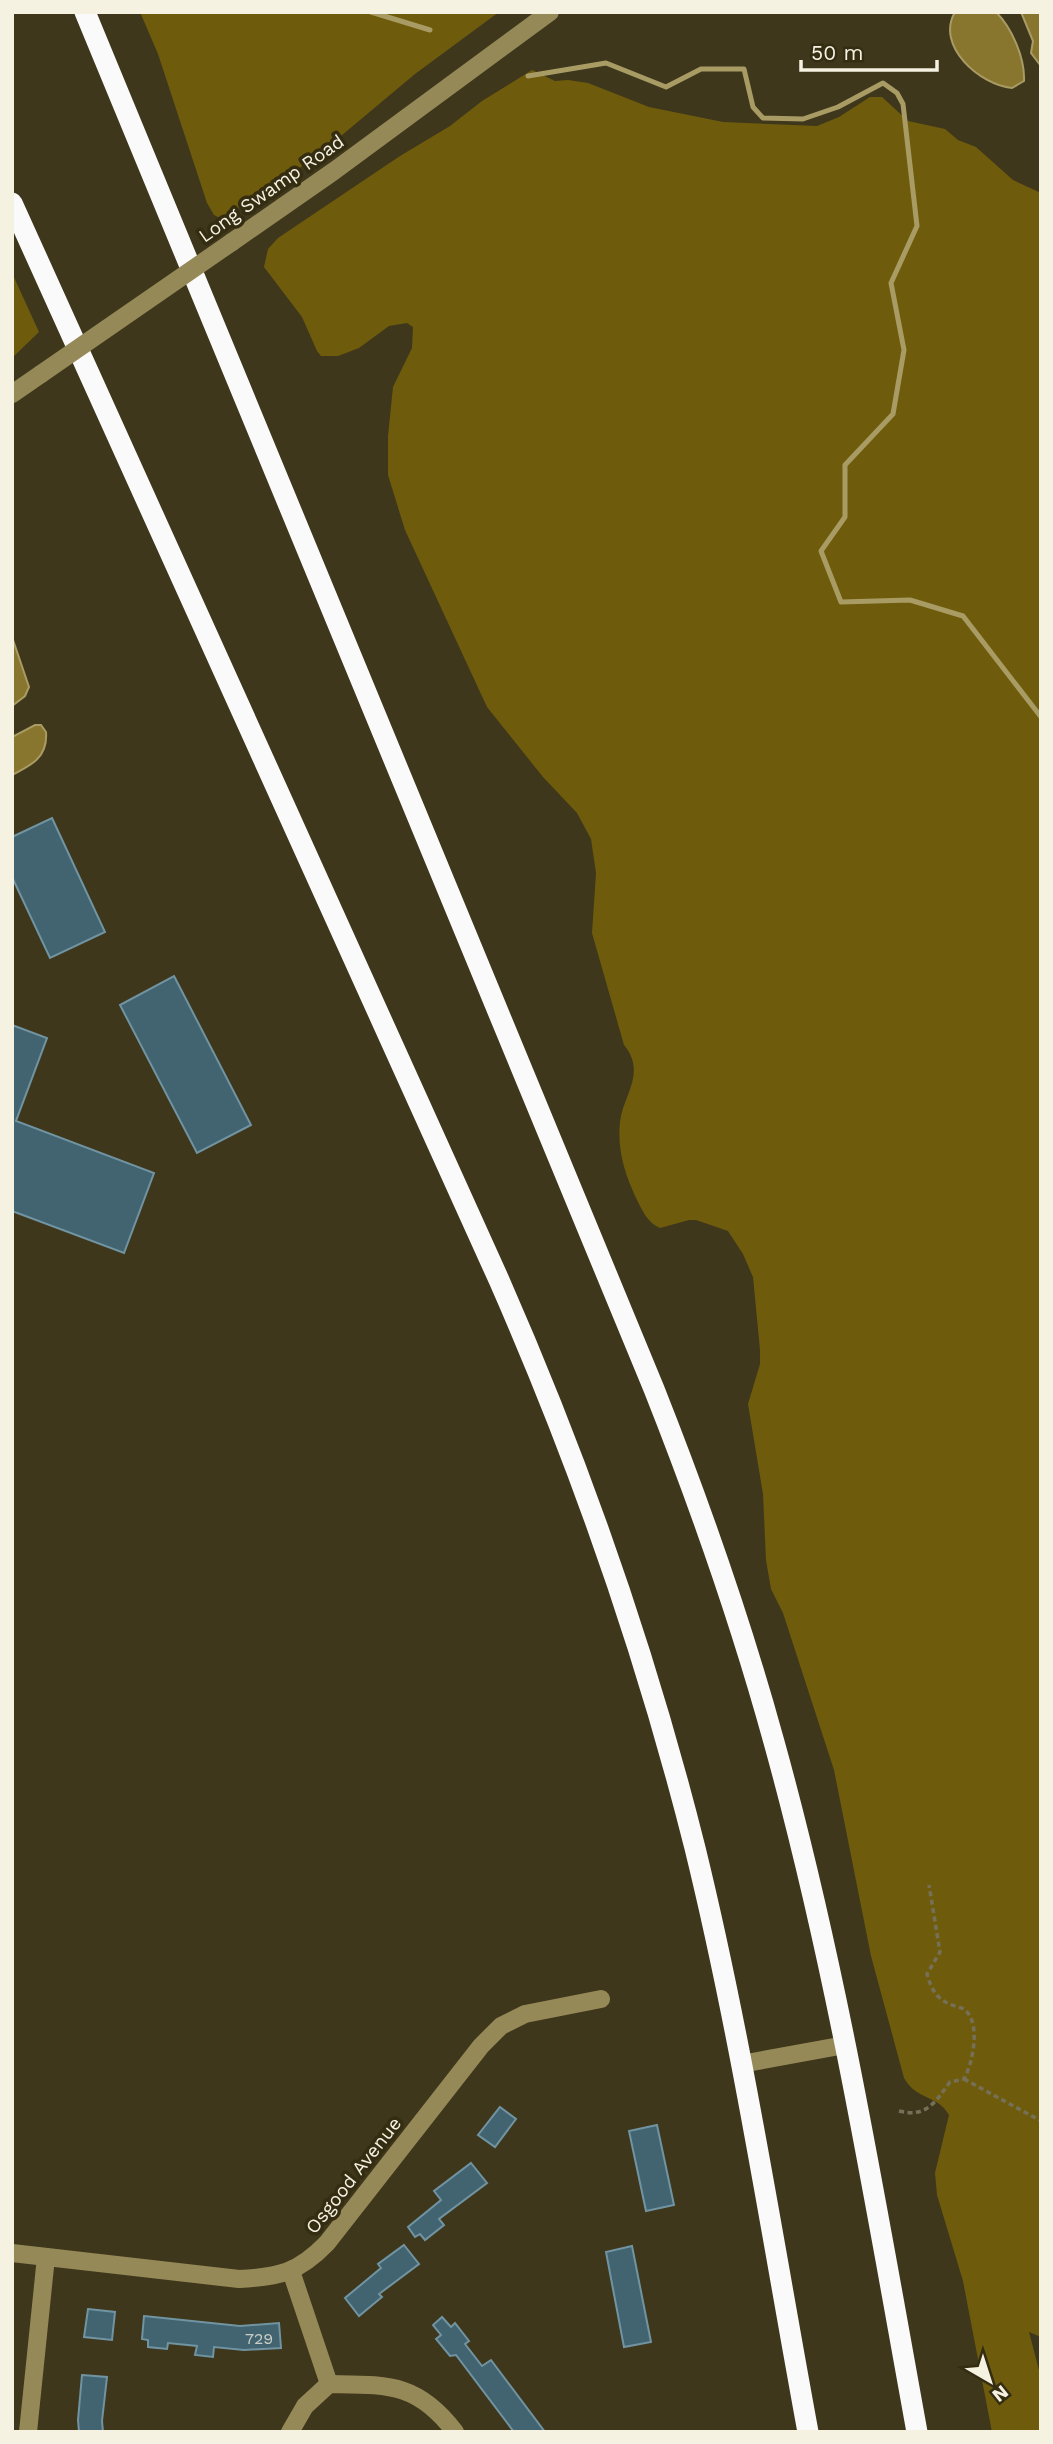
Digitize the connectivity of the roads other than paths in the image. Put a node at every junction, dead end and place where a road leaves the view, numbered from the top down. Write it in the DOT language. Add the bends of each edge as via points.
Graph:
graph roads {
  1 [pos="85,12"];
  2 [pos="550,12"];
  3 [pos="12,204"];
  4 [pos="12,394"];
  5 [pos="601,1999"];
  6 [pos="845,2045"];
  7 [pos="741,2064"];
  8 [pos="12,2253"];
  9 [pos="46,2257"];
  10 [pos="291,2271"];
  11 [pos="328,2384"];
  12 [pos="28,2432"];
  13 [pos="290,2432"];
  14 [pos="456,2432"];
  15 [pos="808,2432"];
  16 [pos="917,2432"];
  1 -- 6 [label="highway" via="686,1471 737,1616 775,1745"];
  2 -- 4 [label="street, Long Swamp Road, bridge" via="334,171"];
  3 -- 7 [label="highway" via="479,1235 563,1431 625,1606 669,1751 710,1912"];
  5 -- 10 [label="street, Osgood Avenue" via="525,2014 501,2026 327,2243"];
  6 -- 7 [label="street"];
  6 -- 16 [label="highway"];
  7 -- 15 [label="highway"];
  8 -- 9 [label="street, Osgood Avenue"];
  9 -- 10 [label="street, Osgood Avenue" via="239,2279"];
  9 -- 12 [label="street"];
  10 -- 11 [label="street"];
  11 -- 13 [label="street" via="304,2406"];
  11 -- 14 [label="street" via="413,2392"];
}
